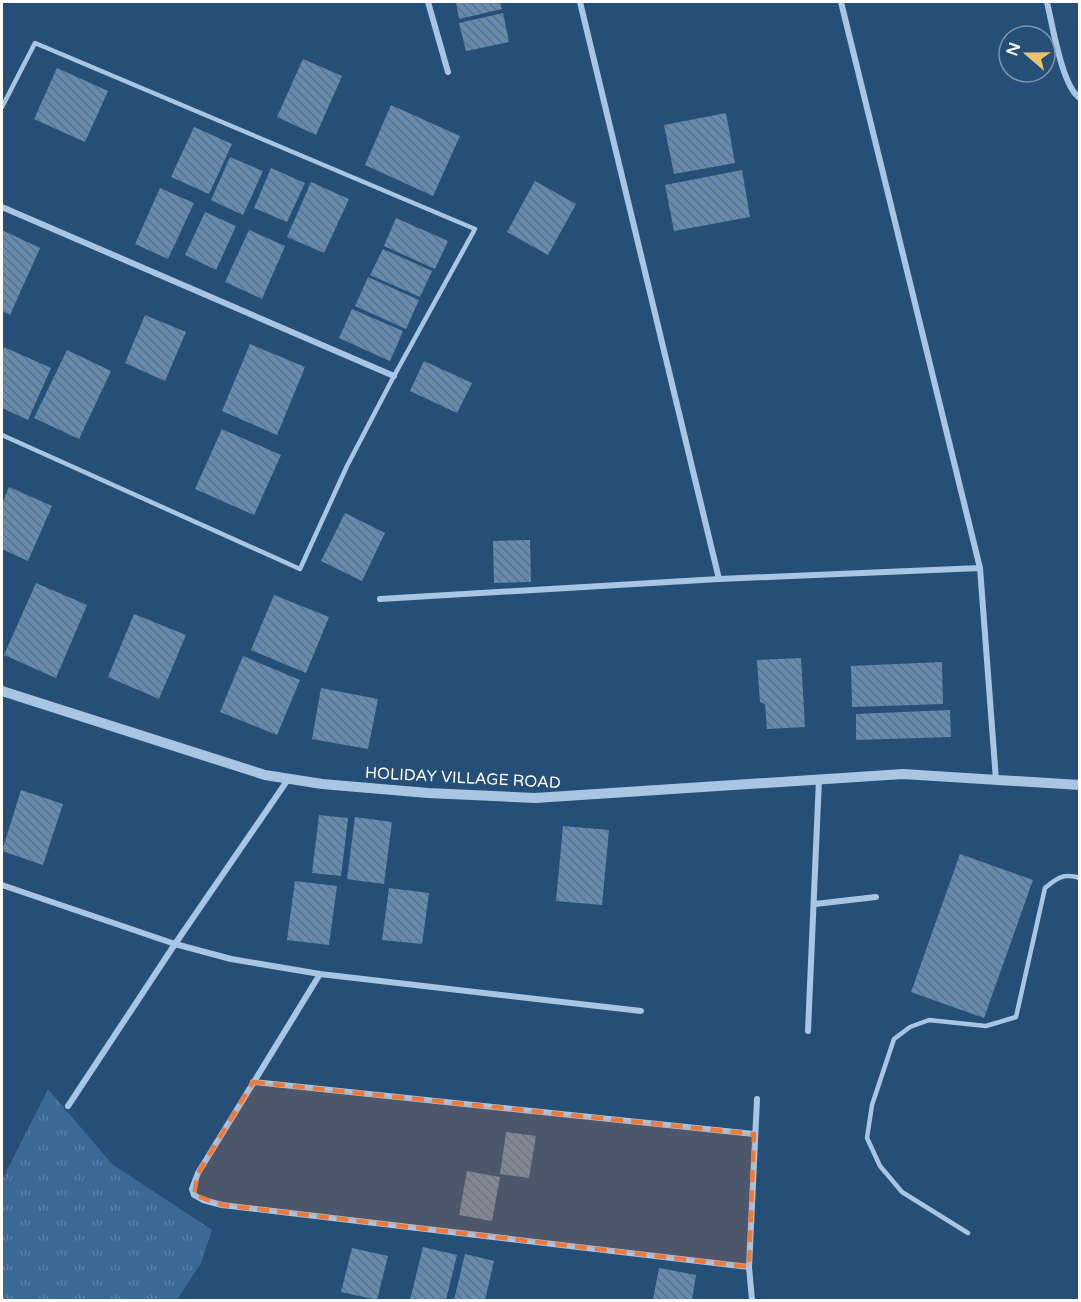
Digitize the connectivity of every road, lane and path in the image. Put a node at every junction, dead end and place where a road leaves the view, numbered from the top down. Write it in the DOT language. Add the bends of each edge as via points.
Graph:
graph roads {
  1 [pos="428,2"];
  2 [pos="580,2"];
  3 [pos="841,2"];
  4 [pos="1047,2"];
  5 [pos="448,72"];
  6 [pos="1080,98"];
  7 [pos="2,107"];
  8 [pos="2,207"];
  9 [pos="394,376"];
  10 [pos="2,435"];
  11 [pos="980,568"];
  12 [pos="719,579"];
  13 [pos="380,599"];
  14 [pos="2,691"];
  15 [pos="289,778"];
  16 [pos="819,779"];
  17 [pos="996,780"];
  18 [pos="1080,785"];
  19 [pos="1080,878"];
  20 [pos="2,885"];
  21 [pos="876,897"];
  22 [pos="815,904"];
  23 [pos="175,944"];
  24 [pos="320,974"];
  25 [pos="641,1011"];
  26 [pos="808,1031"];
  27 [pos="253,1082"];
  28 [pos="757,1099"];
  29 [pos="68,1106"];
  30 [pos="754,1134"];
  31 [pos="968,1233"];
  32 [pos="749,1267"];
  33 [pos="752,1300"];
  1 -- 5 [label="street"];
  2 -- 12 [label="street"];
  3 -- 11 [label="street"];
  4 -- 6 [label="street" via="1065,77 1073,94"];
  7 -- 9 [label="lane" via="35,43 475,229"];
  8 -- 9 [label="street"];
  9 -- 10 [label="lane" via="300,569"];
  11 -- 12 [label="street"];
  11 -- 17 [label="street"];
  12 -- 13 [label="street"];
  14 -- 15 [label="street, HOLIDAY VILLAGE ROAD" via="265,775"];
  15 -- 16 [label="street, HOLIDAY VILLAGE ROAD" via="416,792 535,798"];
  15 -- 23 [label="street"];
  16 -- 17 [label="street, HOLIDAY VILLAGE ROAD" via="903,774"];
  16 -- 22 [label="street"];
  17 -- 18 [label="street, HOLIDAY VILLAGE ROAD"];
  19 -- 31 [label="lane" via="1059,876 1045,888 1016,1017 986,1026 929,1020 910,1027 894,1039 883,1068 867,1138 880,1166 902,1192"];
  20 -- 23 [label="street"];
  21 -- 22 [label="street"];
  22 -- 26 [label="street"];
  23 -- 24 [label="street" via="231,959"];
  23 -- 29 [label="street"];
  24 -- 25 [label="street"];
  24 -- 27 [label="street"];
  27 -- 30 [label="street"];
  27 -- 32 [label="street" via="198,1173 192,1189 203,1200"];
  28 -- 30 [label="street"];
  30 -- 32 [label="street"];
  32 -- 33 [label="street"];
}
